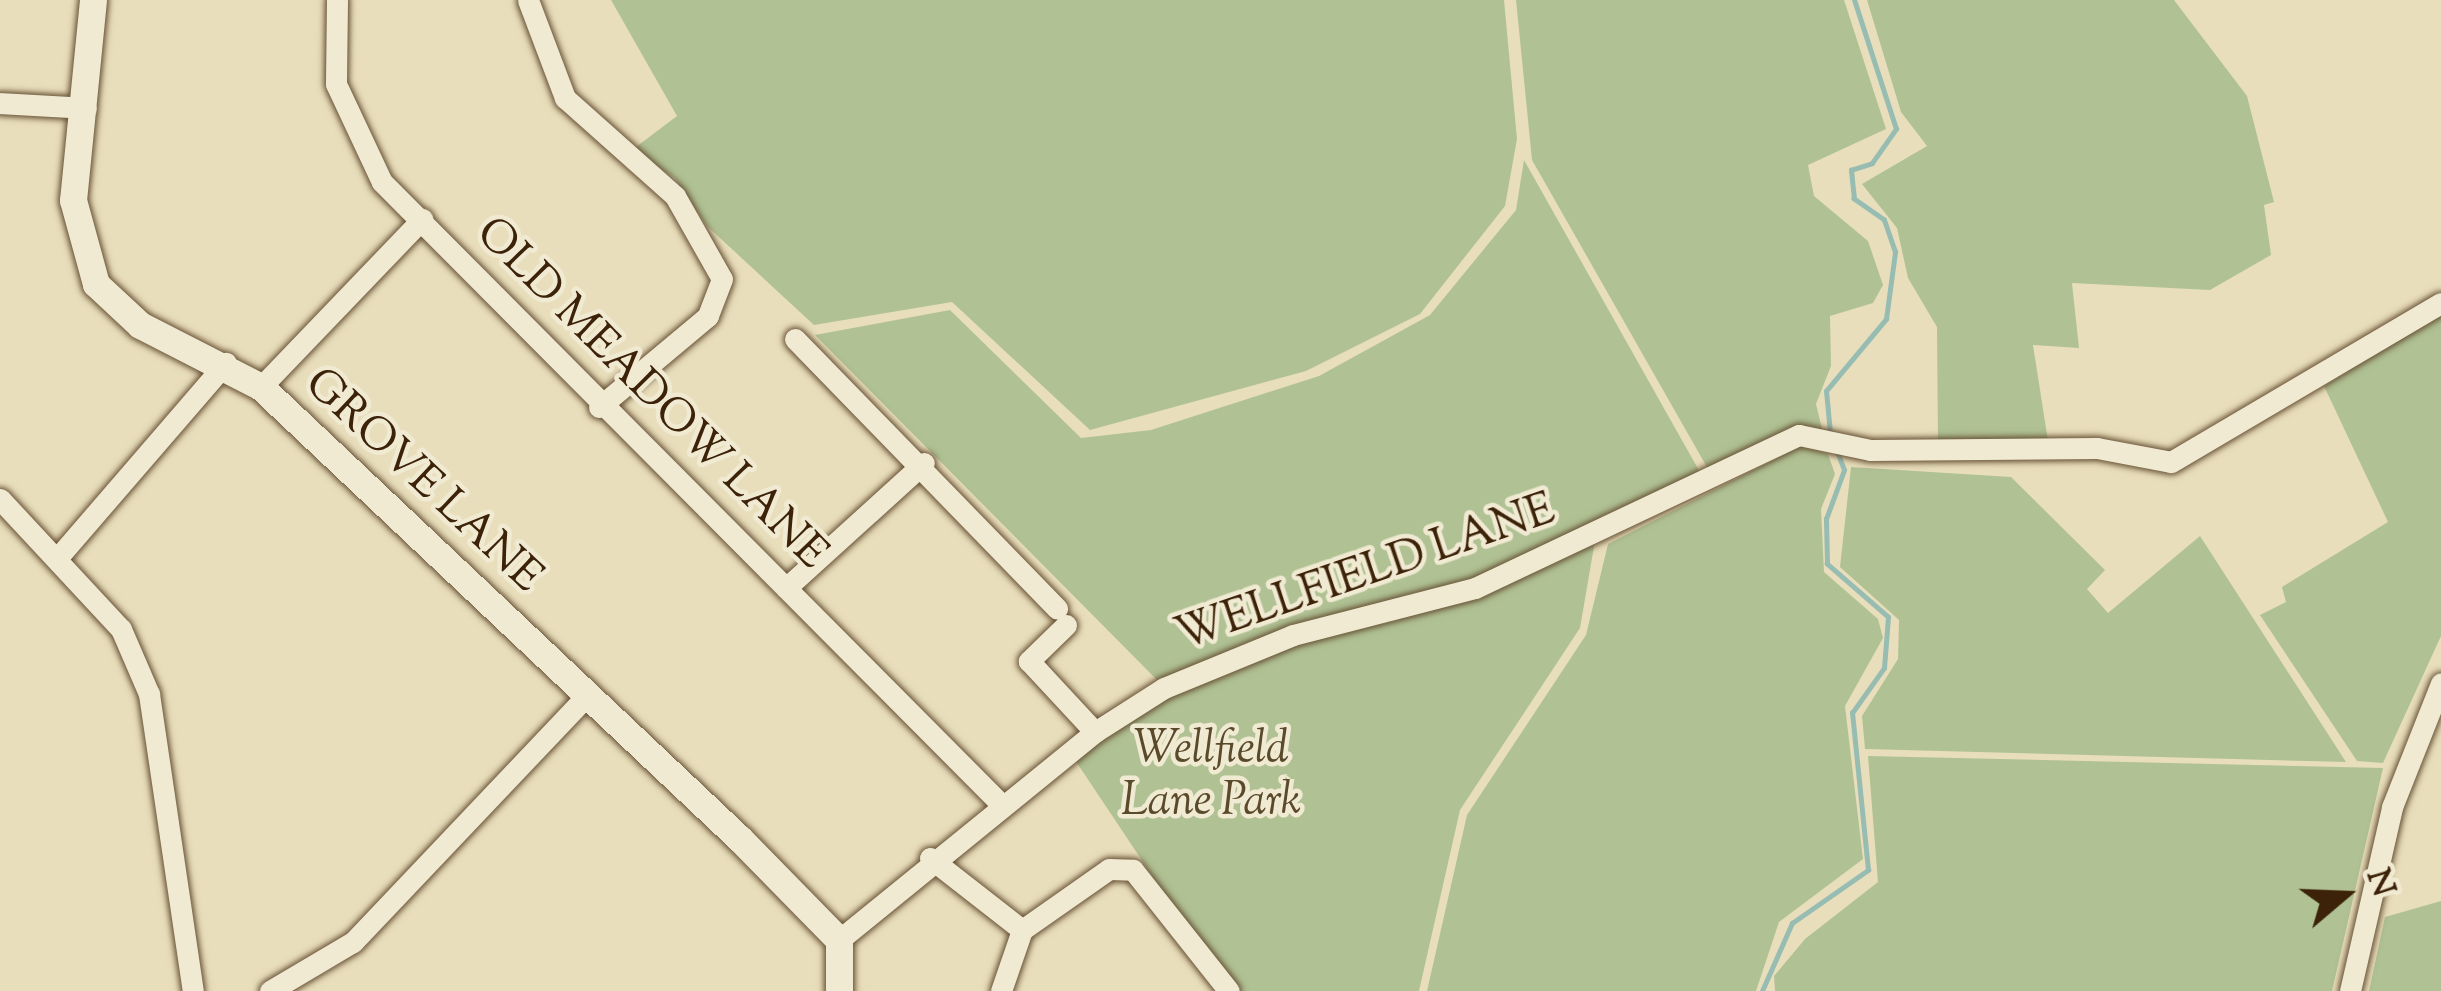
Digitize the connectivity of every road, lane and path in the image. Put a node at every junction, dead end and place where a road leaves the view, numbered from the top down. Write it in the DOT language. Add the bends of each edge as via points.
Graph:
graph roads {
  1 [pos="93,0"];
  2 [pos="337,0"];
  3 [pos="528,0"];
  4 [pos="0,103"];
  5 [pos="86,108"];
  6 [pos="422,219"];
  7 [pos="2441,303"];
  8 [pos="795,339"];
  9 [pos="226,364"];
  10 [pos="260,388"];
  11 [pos="599,407"];
  12 [pos="924,464"];
  13 [pos="0,499"];
  14 [pos="60,555"];
  15 [pos="786,588"];
  16 [pos="2441,683"];
  17 [pos="587,695"];
  18 [pos="1095,732"];
  19 [pos="998,801"];
  20 [pos="930,858"];
  21 [pos="1022,930"];
  22 [pos="838,940"];
  23 [pos="1224,989"];
  24 [pos="193,991"];
  25 [pos="270,991"];
  26 [pos="839,991"];
  27 [pos="1001,991"];
  28 [pos="2350,991"];
  1 -- 5 [label="street, GROVE LANE"];
  2 -- 6 [label="street, OLD MEADOW LANE" via="336,84 353,135"];
  3 -- 11 [label="street" via="566,98 675,196 722,279 708,316"];
  4 -- 5 [label="street"];
  5 -- 9 [label="street, GROVE LANE" via="73,200 96,284 140,325"];
  6 -- 10 [label="street"];
  6 -- 11 [label="street, OLD MEADOW LANE"];
  7 -- 18 [label="street, WELLFIELD LANE" via="2171,462 2097,448 1870,450 1799,435 1475,588 1293,635 1164,688"];
  8 -- 12 [label="street"];
  9 -- 10 [label="street, GROVE LANE"];
  9 -- 14 [label="street"];
  10 -- 17 [label="street, GROVE LANE"];
  11 -- 15 [label="street, OLD MEADOW LANE"];
  12 -- 15 [label="street"];
  12 -- 18 [label="street" via="1061,616 1029,661"];
  13 -- 14 [label="street"];
  14 -- 24 [label="street" via="121,628 149,694"];
  15 -- 19 [label="street, OLD MEADOW LANE"];
  16 -- 28 [label="street" via="2392,807"];
  17 -- 22 [label="street, GROVE LANE"];
  17 -- 25 [label="street" via="353,942"];
  18 -- 19 [label="street, WELLFIELD LANE"];
  19 -- 20 [label="street, WELLFIELD LANE"];
  20 -- 21 [label="street"];
  20 -- 22 [label="street, WELLFIELD LANE"];
  21 -- 23 [label="street" via="1120,866 1147,884"];
  21 -- 27 [label="street"];
  22 -- 26 [label="street"];
}
